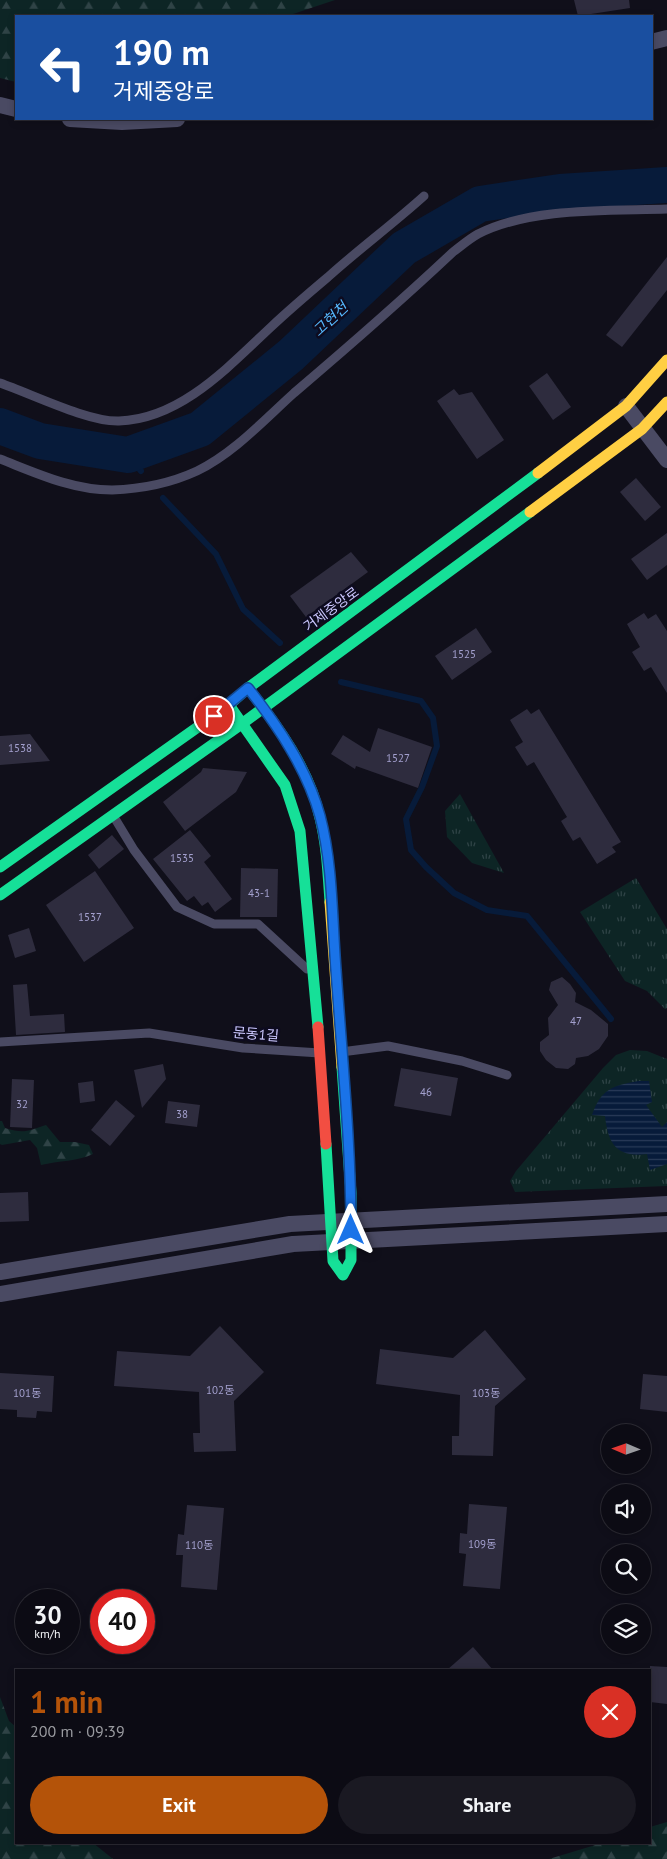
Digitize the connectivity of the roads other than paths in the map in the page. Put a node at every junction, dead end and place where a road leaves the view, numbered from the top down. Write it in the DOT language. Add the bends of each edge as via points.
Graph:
graph roads {
  1 [pos="667,38"];
  2 [pos="653,42"];
  3 [pos="0,105"];
  4 [pos="15,109"];
  5 [pos="87,120"];
  6 [pos="159,120"];
  7 [pos="424,196"];
  8 [pos="667,209"];
  9 [pos="667,360"];
  10 [pos="0,384"];
  11 [pos="667,402"];
  12 [pos="626,406"];
  13 [pos="642,429"];
  14 [pos="0,459"];
  15 [pos="667,460"];
  16 [pos="300,681"];
  17 [pos="248,688"];
  18 [pos="229,706"];
  19 [pos="264,708"];
  20 [pos="243,723"];
  21 [pos="283,740"];
  22 [pos="263,751"];
  23 [pos="183,765"];
  24 [pos="112,814"];
  25 [pos="0,867"];
  26 [pos="0,895"];
  27 [pos="313,974"];
  28 [pos="0,1042"];
  29 [pos="342,1051"];
  30 [pos="320,1053"];
  31 [pos="506,1075"];
  32 [pos="667,1204"];
  33 [pos="351,1220"];
  34 [pos="331,1222"];
  35 [pos="667,1224"];
  36 [pos="351,1241"];
  37 [pos="332,1242"];
  38 [pos="0,1272"];
  39 [pos="0,1294"];
  1 -- 2 [label="street"];
  3 -- 4 [label="street"];
  5 -- 6 [label="street"];
  7 -- 10 [label="lane" via="329,275 234,364 200,390 143,419 117,421 85,414"];
  8 -- 14 [label="lane" via="560,212 514,222 476,235 257,428 197,470 174,479 141,488 79,487"];
  9 -- 12 [label="main road, 거제중앙로"];
  11 -- 13 [label="main road"];
  12 -- 13 [label="street"];
  12 -- 17 [label="main road, 거제중앙로"];
  13 -- 15 [label="street"];
  13 -- 16 [label="main road"];
  16 -- 19 [label="main road"];
  16 -- 21 [label="main road" via="282,706 279,720"];
  17 -- 18 [label="main road, 거제중앙로"];
  17 -- 19 [label="main road"];
  18 -- 20 [label="main road"];
  18 -- 25 [label="main road, 거제중앙로"];
  19 -- 20 [label="main road"];
  19 -- 21 [label="main road"];
  20 -- 22 [label="main road"];
  20 -- 23 [label="main road"];
  21 -- 29 [label="main road" via="303,770 320,816 327,853"];
  22 -- 23 [label="main road" via="239,743 225,744 197,761"];
  22 -- 27 [label="main road" via="285,785 300,831"];
  23 -- 24 [label="main road"];
  24 -- 26 [label="main road"];
  24 -- 27 [label="lane" via="134,850 177,907 214,924 258,924"];
  27 -- 30 [label="main road"];
  28 -- 30 [label="lane, 문동1길" via="149,1033 243,1048"];
  29 -- 30 [label="lane, 문동1길"];
  29 -- 31 [label="lane, 문동1길" via="388,1046 462,1061"];
  29 -- 33 [label="main road"];
  30 -- 34 [label="main road"];
  32 -- 33 [label="street"];
  33 -- 34 [label="street"];
  33 -- 36 [label="main road"];
  34 -- 37 [label="main road"];
  34 -- 38 [label="street" via="290,1224"];
  35 -- 36 [label="street"];
  36 -- 37 [label="street"];
  36 -- 37 [label="main road" via="351,1260 343,1275 333,1261"];
  37 -- 39 [label="street" via="293,1244"];
}
